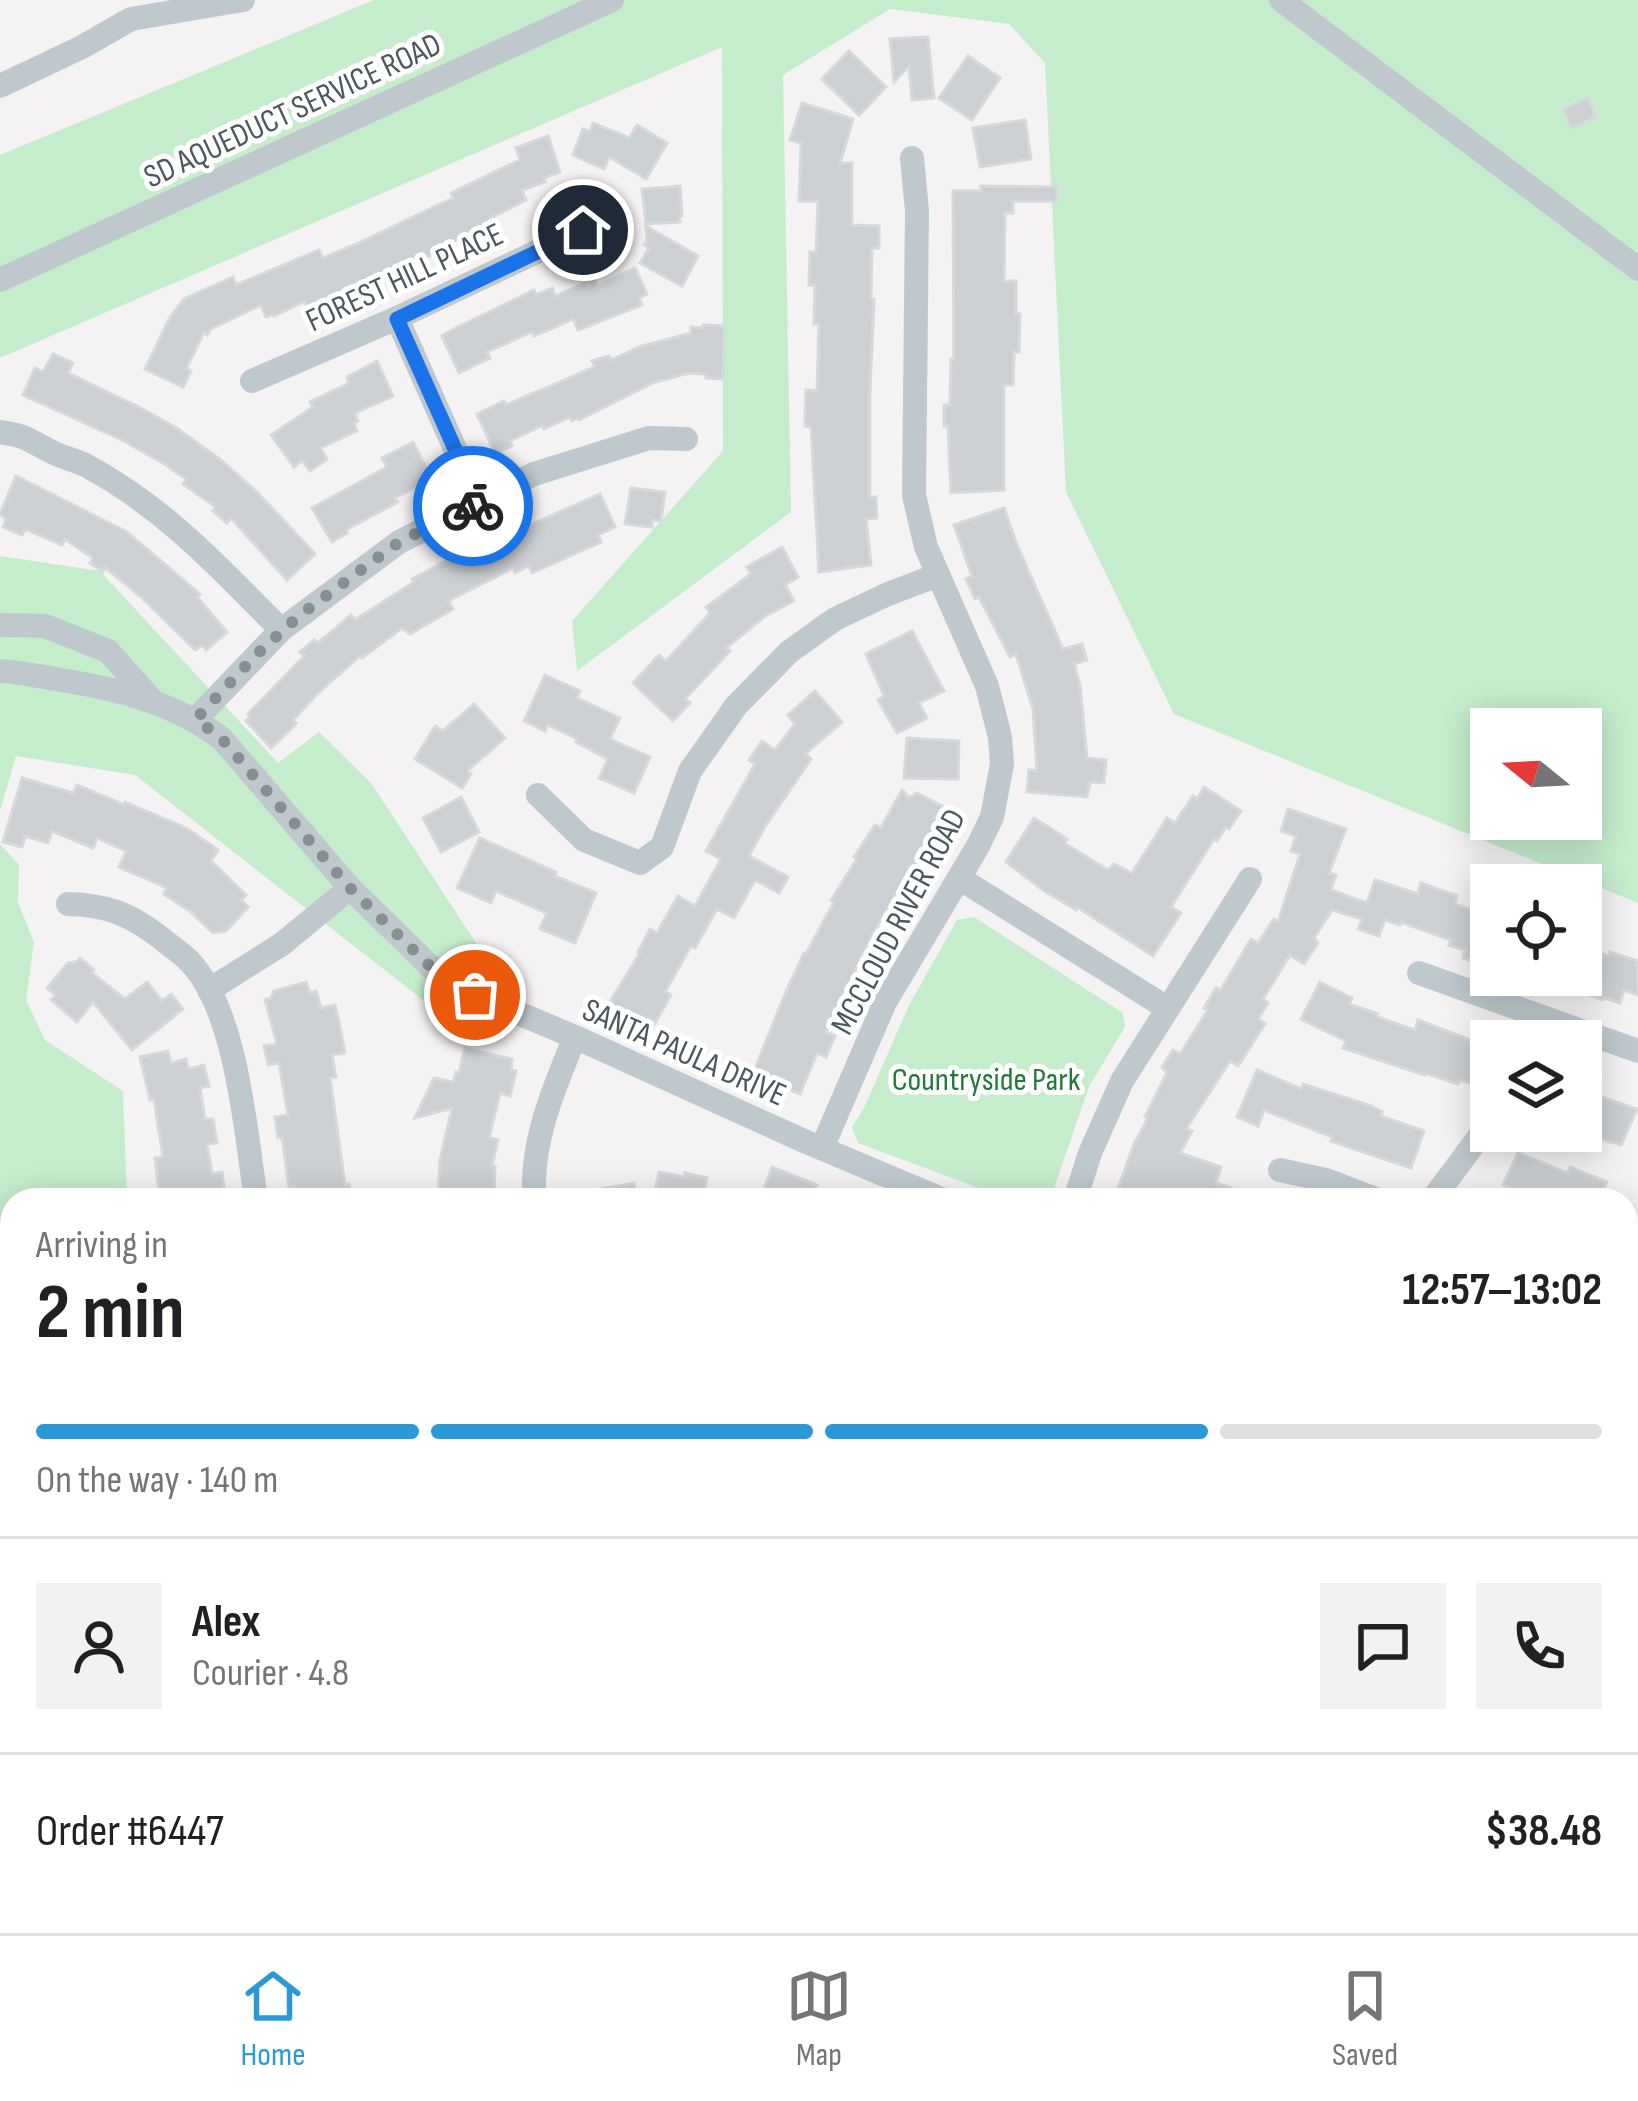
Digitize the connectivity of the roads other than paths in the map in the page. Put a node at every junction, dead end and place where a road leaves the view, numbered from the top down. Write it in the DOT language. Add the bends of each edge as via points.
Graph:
graph roads {
  1 [pos="243,0"];
  2 [pos="612,0"];
  3 [pos="1281,0"];
  4 [pos="128,10"];
  5 [pos="0,86"];
  6 [pos="912,158"];
  7 [pos="583,230"];
  8 [pos="1638,269"];
  9 [pos="0,280"];
  10 [pos="397,319"];
  11 [pos="252,381"];
  12 [pos="0,432"];
  13 [pos="686,439"];
  14 [pos="479,503"];
  15 [pos="938,575"];
  16 [pos="0,625"];
  17 [pos="281,630"];
  18 [pos="0,671"];
  19 [pos="151,699"];
  20 [pos="196,719"];
  21 [pos="538,795"];
  22 [pos="959,878"];
  23 [pos="1250,878"];
  24 [pos="350,888"];
  25 [pos="68,904"];
  26 [pos="1419,974"];
  27 [pos="209,991"];
  28 [pos="1167,1008"];
  29 [pos="1514,1020"];
  30 [pos="575,1037"];
  31 [pos="1602,1043"];
  32 [pos="1638,1051"];
  33 [pos="822,1148"];
  34 [pos="1470,1149"];
  35 [pos="1280,1169"];
  36 [pos="254,1188"];
  37 [pos="535,1188"];
  38 [pos="916,1188"];
  39 [pos="1079,1188"];
  40 [pos="1347,1188"];
  41 [pos="1441,1188"];
  1 -- 4 [label="street"];
  2 -- 9 [label="street, SD AQUEDUCT SERVICE ROAD"];
  3 -- 8 [label="street"];
  4 -- 5 [label="street" via="82,47"];
  6 -- 15 [label="street, MCCLOUD RIVER ROAD" via="914,495"];
  7 -- 10 [label="street, FOREST HILL PLACE"];
  10 -- 11 [label="street, FOREST HILL PLACE"];
  10 -- 14 [label="street"];
  12 -- 17 [label="street" via="84,464 159,514"];
  13 -- 14 [label="street" via="649,438 565,463"];
  14 -- 17 [label="street" via="399,542"];
  15 -- 21 [label="street" via="835,619 789,652 736,706 690,771 662,847 640,863 584,840"];
  15 -- 22 [label="street, MCCLOUD RIVER ROAD" via="987,686 1002,764 992,817"];
  16 -- 19 [label="street, SANTA PAULA DRIVE" via="45,626 108,651"];
  17 -- 20 [label="street"];
  18 -- 19 [label="street, SANTA PAULA DRIVE"];
  19 -- 20 [label="street, SANTA PAULA DRIVE"];
  20 -- 24 [label="street, SANTA PAULA DRIVE"];
  22 -- 28 [label="street"];
  22 -- 33 [label="street, MCCLOUD RIVER ROAD" via="885,1002"];
  23 -- 28 [label="street"];
  24 -- 27 [label="street"];
  24 -- 30 [label="street, SANTA PAULA DRIVE" via="435,971"];
  25 -- 27 [label="street" via="108,908 148,928 191,962"];
  26 -- 29 [label="street"];
  27 -- 36 [label="street" via="230,1043"];
  28 -- 39 [label="street" via="1122,1081"];
  30 -- 33 [label="street, SANTA PAULA DRIVE"];
  30 -- 37 [label="street" via="538,1138"];
  31 -- 32 [label="street"];
  33 -- 38 [label="street, SANTA PAULA DRIVE"];
  34 -- 41 [label="street"];
  35 -- 40 [label="street"];
}
